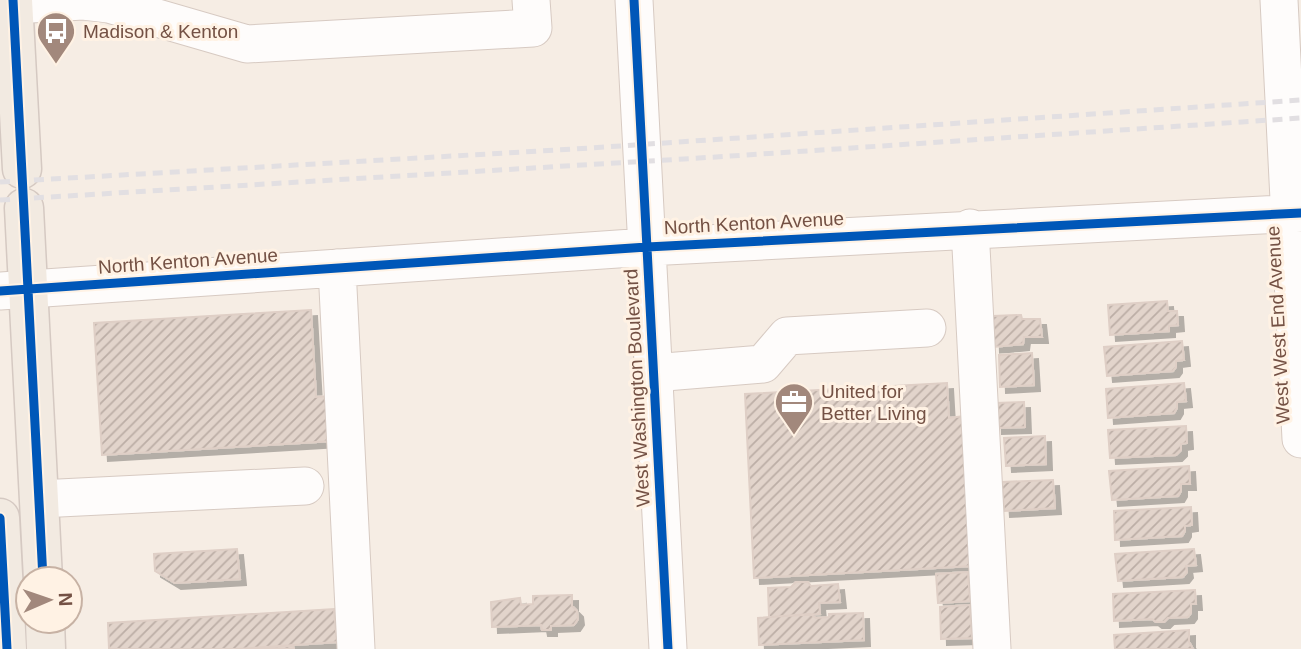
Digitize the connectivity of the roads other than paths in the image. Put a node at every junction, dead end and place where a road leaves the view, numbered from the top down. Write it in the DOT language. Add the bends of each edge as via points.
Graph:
graph roads {
  1 [pos="531,0"];
  2 [pos="634,0"];
  3 [pos="1279,0"];
  4 [pos="13,2"];
  5 [pos="9,100"];
  6 [pos="22,169"];
  7 [pos="24,208"];
  8 [pos="1295,214"];
  9 [pos="970,228"];
  10 [pos="646,247"];
  11 [pos="337,268"];
  12 [pos="14,290"];
  13 [pos="927,328"];
  14 [pos="653,373"];
  15 [pos="1301,439"];
  16 [pos="305,486"];
  17 [pos="38,499"];
  18 [pos="0,518"];
  19 [pos="42,565"];
  20 [pos="1,568"];
  21 [pos="7,649"];
  22 [pos="356,649"];
  23 [pos="668,649"];
  24 [pos="992,649"];
  1 -- 4 [label="street" via="533,28 247,44 109,4"];
  2 -- 10 [label="street, West Washington Boulevard"];
  3 -- 8 [label="street, West West End Avenue"];
  4 -- 5 [label="main road"];
  5 -- 6 [label="main road"];
  7 -- 12 [label="main road"];
  8 -- 9 [label="street, North Kenton Avenue"];
  8 -- 15 [label="street, West West End Avenue"];
  9 -- 10 [label="street, North Kenton Avenue"];
  9 -- 24 [label="street"];
  10 -- 11 [label="street, North Kenton Avenue"];
  10 -- 14 [label="street, West Washington Boulevard"];
  11 -- 12 [label="street, North Kenton Avenue"];
  11 -- 22 [label="street"];
  12 -- 17 [label="main road"];
  13 -- 14 [label="street" via="787,336 763,364"];
  14 -- 23 [label="street, West Washington Boulevard"];
  16 -- 17 [label="street"];
  17 -- 19 [label="main road"];
  18 -- 20 [label="main road"];
  20 -- 21 [label="main road"];
}
